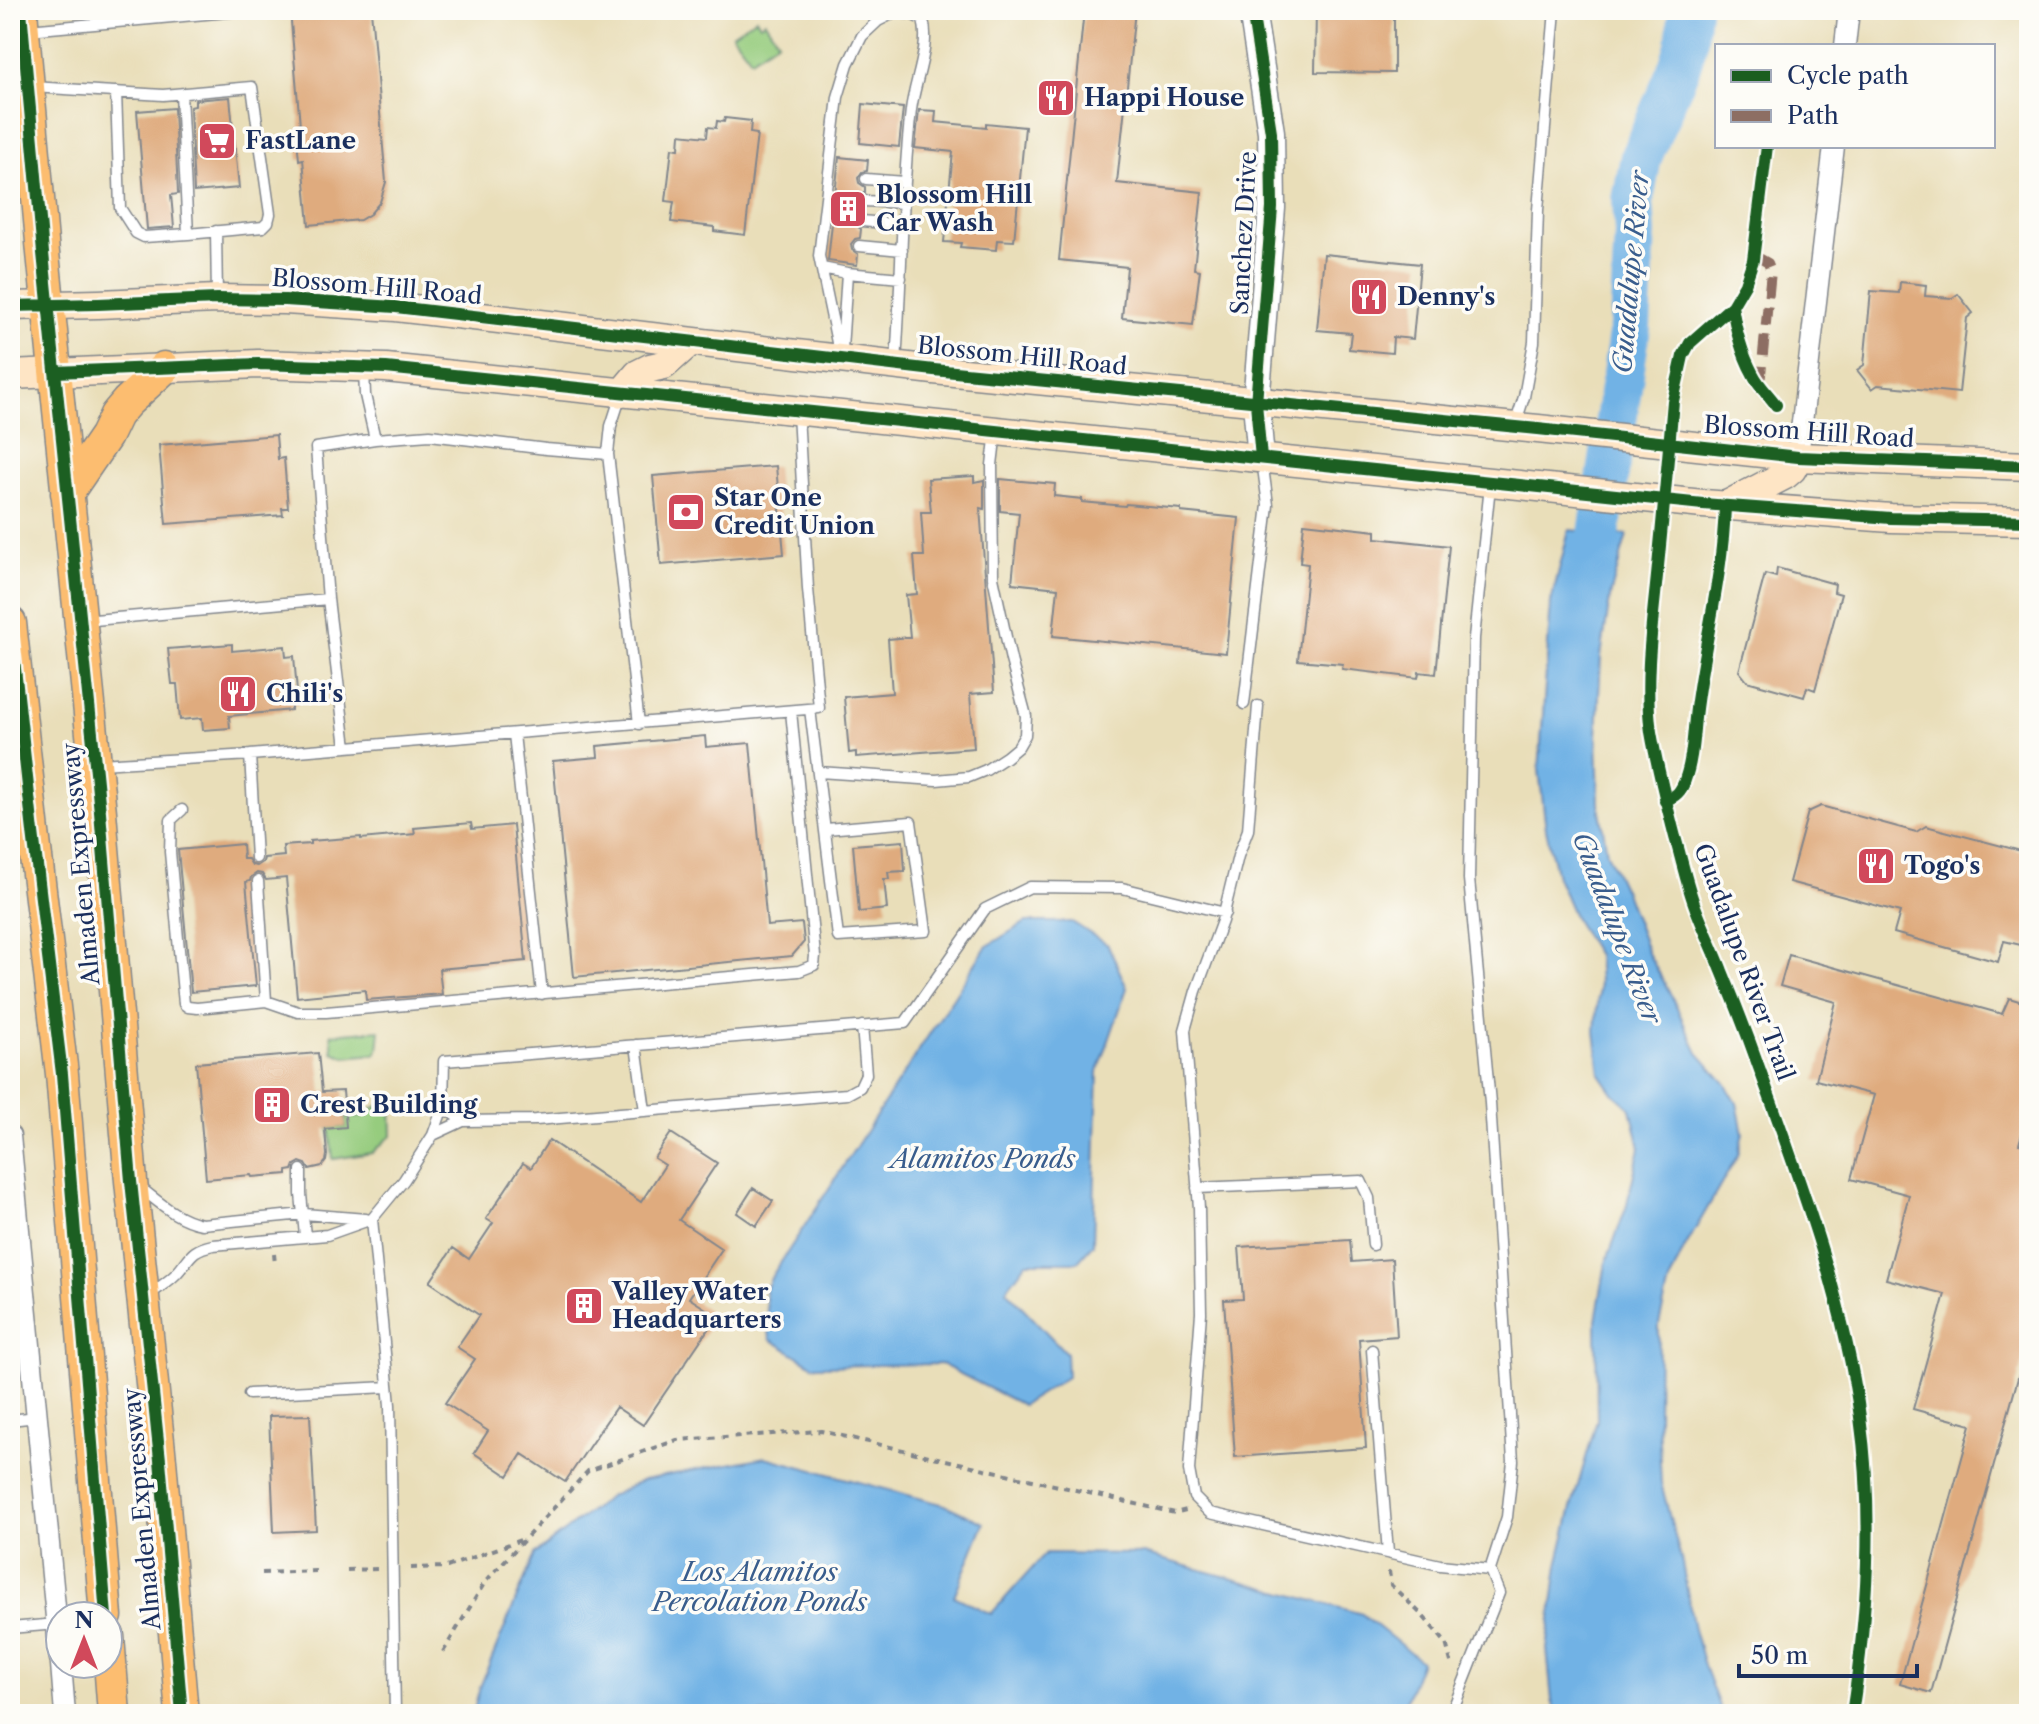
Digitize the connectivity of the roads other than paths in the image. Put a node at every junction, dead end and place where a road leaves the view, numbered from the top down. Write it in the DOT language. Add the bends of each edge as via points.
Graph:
graph roads {
  1 [pos="250,10"];
  2 [pos="1252,10"];
  3 [pos="1555,10"];
  4 [pos="1849,10"];
  5 [pos="22,20"];
  6 [pos="1845,44"];
  7 [pos="28,87"];
  8 [pos="116,92"];
  9 [pos="181,94"];
  10 [pos="1834,148"];
  11 [pos="866,179"];
  12 [pos="904,182"];
  13 [pos="864,201"];
  14 [pos="904,203"];
  15 [pos="862,221"];
  16 [pos="904,225"];
  17 [pos="216,231"];
  18 [pos="188,234"];
  19 [pos="859,246"];
  20 [pos="902,250"];
  21 [pos="822,268"];
  22 [pos="847,273"];
  23 [pos="901,278"];
  24 [pos="217,299"];
  25 [pos="50,304"];
  26 [pos="10,306"];
  27 [pos="690,342"];
  28 [pos="841,359"];
  29 [pos="895,365"];
  30 [pos="364,367"];
  31 [pos="164,368"];
  32 [pos="55,372"];
  33 [pos="10,375"];
  34 [pos="622,393"];
  35 [pos="1256,403"];
  36 [pos="797,410"];
  37 [pos="1526,428"];
  38 [pos="996,431"];
  39 [pos="375,439"];
  40 [pos="608,454"];
  41 [pos="1798,457"];
  42 [pos="1261,458"];
  43 [pos="2029,466"];
  44 [pos="1490,481"];
  45 [pos="67,493"];
  46 [pos="1714,505"];
  47 [pos="2029,521"];
  48 [pos="328,599"];
  49 [pos="81,622"];
  50 [pos="10,623"];
  51 [pos="14,703"];
  52 [pos="1244,704"];
  53 [pos="1258,706"];
  54 [pos="810,709"];
  55 [pos="791,711"];
  56 [pos="639,724"];
  57 [pos="514,734"];
  58 [pos="346,747"];
  59 [pos="250,755"];
  60 [pos="94,765"];
  61 [pos="819,772"];
  62 [pos="182,810"];
  63 [pos="826,829"];
  64 [pos="256,858"];
  65 [pos="258,881"];
  66 [pos="1225,913"];
  67 [pos="542,994"];
  68 [pos="266,1001"];
  69 [pos="862,1026"];
  70 [pos="636,1045"];
  71 [pos="443,1107"];
  72 [pos="645,1111"];
  73 [pos="463,1121"];
  74 [pos="433,1135"];
  75 [pos="10,1136"];
  76 [pos="301,1170"];
  77 [pos="131,1181"];
  78 [pos="1197,1188"];
  79 [pos="304,1214"];
  80 [pos="372,1219"];
  81 [pos="305,1236"];
  82 [pos="1373,1245"];
  83 [pos="17,1283"];
  84 [pos="144,1299"];
  85 [pos="1372,1350"];
  86 [pos="388,1387"];
  87 [pos="249,1394"];
  88 [pos="37,1417"];
  89 [pos="10,1420"];
  90 [pos="1388,1553"];
  91 [pos="1490,1570"];
  92 [pos="55,1600"];
  93 [pos="105,1600"];
  94 [pos="44,1625"];
  95 [pos="10,1628"];
  96 [pos="62,1680"];
  97 [pos="111,1680"];
  98 [pos="395,1713"];
  99 [pos="65,1714"];
  100 [pos="114,1714"];
  101 [pos="182,1714"];
  102 [pos="363,1714"];
  103 [pos="1451,1714"];
  1 -- 5 [label="lane"];
  2 -- 35 [label="street, Sanchez Drive" via="1271,132 1272,208"];
  3 -- 37 [label="lane" via="1538,210 1534,342 1524,397"];
  4 -- 6 [label="street"];
  5 -- 7 [label="main road, Almaden Expressway"];
  7 -- 8 [label="lane"];
  7 -- 25 [label="main road, Almaden Expressway"];
  8 -- 9 [label="lane"];
  8 -- 18 [label="lane" via="120,208 144,237"];
  9 -- 17 [label="lane" via="252,87 270,214 263,227"];
  9 -- 18 [label="lane"];
  10 -- 41 [label="street"];
  11 -- 12 [label="lane"];
  12 -- 14 [label="lane"];
  12 -- 21 [label="lane" via="925,28 923,20 911,14 894,13 862,36 838,97 826,242 819,256"];
  13 -- 14 [label="lane"];
  14 -- 16 [label="lane"];
  15 -- 16 [label="lane"];
  16 -- 20 [label="lane"];
  17 -- 18 [label="lane"];
  17 -- 24 [label="lane"];
  19 -- 20 [label="lane"];
  20 -- 23 [label="lane"];
  21 -- 22 [label="lane"];
  21 -- 28 [label="lane"];
  22 -- 23 [label="lane"];
  22 -- 28 [label="lane"];
  23 -- 29 [label="lane"];
  24 -- 25 [label="main road, Blossom Hill Road"];
  24 -- 27 [label="main road, Blossom Hill Road" via="396,307"];
  25 -- 26 [label="main road, Blossom Hill Road"];
  25 -- 32 [label="main road, Almaden Expressway"];
  27 -- 28 [label="main road, Blossom Hill Road"];
  27 -- 34 [label="main road" via="664,365 638,374"];
  28 -- 29 [label="main road, Blossom Hill Road"];
  29 -- 35 [label="main road, Blossom Hill Road"];
  30 -- 31 [label="main road"];
  30 -- 34 [label="main road"];
  30 -- 39 [label="lane"];
  31 -- 32 [label="main road"];
  31 -- 45 [label="main road" via="116,415"];
  32 -- 33 [label="main road"];
  32 -- 45 [label="main road, Almaden Expressway"];
  34 -- 36 [label="main road"];
  34 -- 40 [label="lane"];
  35 -- 37 [label="main road, Blossom Hill Road"];
  35 -- 42 [label="street, Sanchez Drive"];
  36 -- 38 [label="main road"];
  36 -- 54 [label="lane" via="819,708"];
  37 -- 41 [label="main road, Blossom Hill Road"];
  38 -- 42 [label="main road"];
  38 -- 61 [label="lane" via="993,577 1026,716 1025,735 1006,757 969,777 936,780"];
  39 -- 40 [label="lane" via="430,435"];
  39 -- 48 [label="lane" via="316,448"];
  40 -- 56 [label="lane"];
  41 -- 43 [label="main road, Blossom Hill Road"];
  41 -- 46 [label="main road" via="1785,475"];
  42 -- 44 [label="main road"];
  42 -- 52 [label="lane" via="1268,505"];
  44 -- 46 [label="main road"];
  44 -- 91 [label="lane" via="1474,638 1469,879 1490,1103 1513,1461 1507,1517"];
  45 -- 49 [label="main road, Almaden Expressway"];
  46 -- 47 [label="main road" via="1891,518"];
  48 -- 49 [label="lane"];
  48 -- 58 [label="lane"];
  49 -- 60 [label="main road, Almaden Expressway"];
  50 -- 51 [label="main road, Almaden Expressway"];
  51 -- 93 [label="main road, Almaden Expressway" via="62,1074"];
  53 -- 66 [label="lane" via="1248,830"];
  54 -- 55 [label="lane"];
  54 -- 61 [label="lane"];
  55 -- 56 [label="lane"];
  55 -- 67 [label="lane" via="814,965 799,971"];
  56 -- 57 [label="lane"];
  57 -- 58 [label="lane"];
  57 -- 67 [label="lane"];
  58 -- 59 [label="lane"];
  59 -- 60 [label="lane"];
  59 -- 64 [label="lane"];
  60 -- 77 [label="main road, Almaden Expressway"];
  61 -- 63 [label="lane"];
  62 -- 68 [label="lane" via="173,817 170,830 184,1004 197,1008"];
  63 -- 63 [label="lane" via="838,937 926,931 911,822"];
  65 -- 68 [label="lane"];
  66 -- 69 [label="lane" via="1122,888 1030,887 985,909 905,1023"];
  66 -- 78 [label="lane" via="1185,1030"];
  67 -- 68 [label="lane" via="326,1012 298,1012"];
  69 -- 70 [label="lane"];
  69 -- 72 [label="lane" via="866,1074 860,1087 847,1094"];
  70 -- 71 [label="lane" via="444,1061"];
  70 -- 72 [label="lane"];
  71 -- 73 [label="lane"];
  71 -- 74 [label="lane"];
  72 -- 73 [label="lane"];
  73 -- 74 [label="lane"];
  74 -- 80 [label="lane"];
  75 -- 83 [label="street"];
  76 -- 79 [label="lane"];
  77 -- 79 [label="lane" via="191,1222"];
  77 -- 84 [label="main road, Almaden Expressway"];
  78 -- 82 [label="lane" via="1361,1181 1369,1198"];
  78 -- 90 [label="lane" via="1201,1313 1189,1470 1194,1497 1210,1513"];
  79 -- 80 [label="lane"];
  79 -- 81 [label="lane"];
  80 -- 81 [label="lane" via="327,1235"];
  80 -- 86 [label="lane"];
  81 -- 84 [label="lane" via="201,1248"];
  83 -- 88 [label="street"];
  84 -- 101 [label="main road, Almaden Expressway"];
  85 -- 90 [label="lane"];
  86 -- 87 [label="lane"];
  86 -- 98 [label="lane"];
  88 -- 89 [label="lane"];
  88 -- 92 [label="street"];
  90 -- 91 [label="lane"];
  91 -- 103 [label="lane" via="1499,1593"];
  94 -- 95 [label="lane"];
  96 -- 99 [label="street"];
  97 -- 100 [label="main road, Almaden Expressway"];
  98 -- 102 [label="lane"];
}
